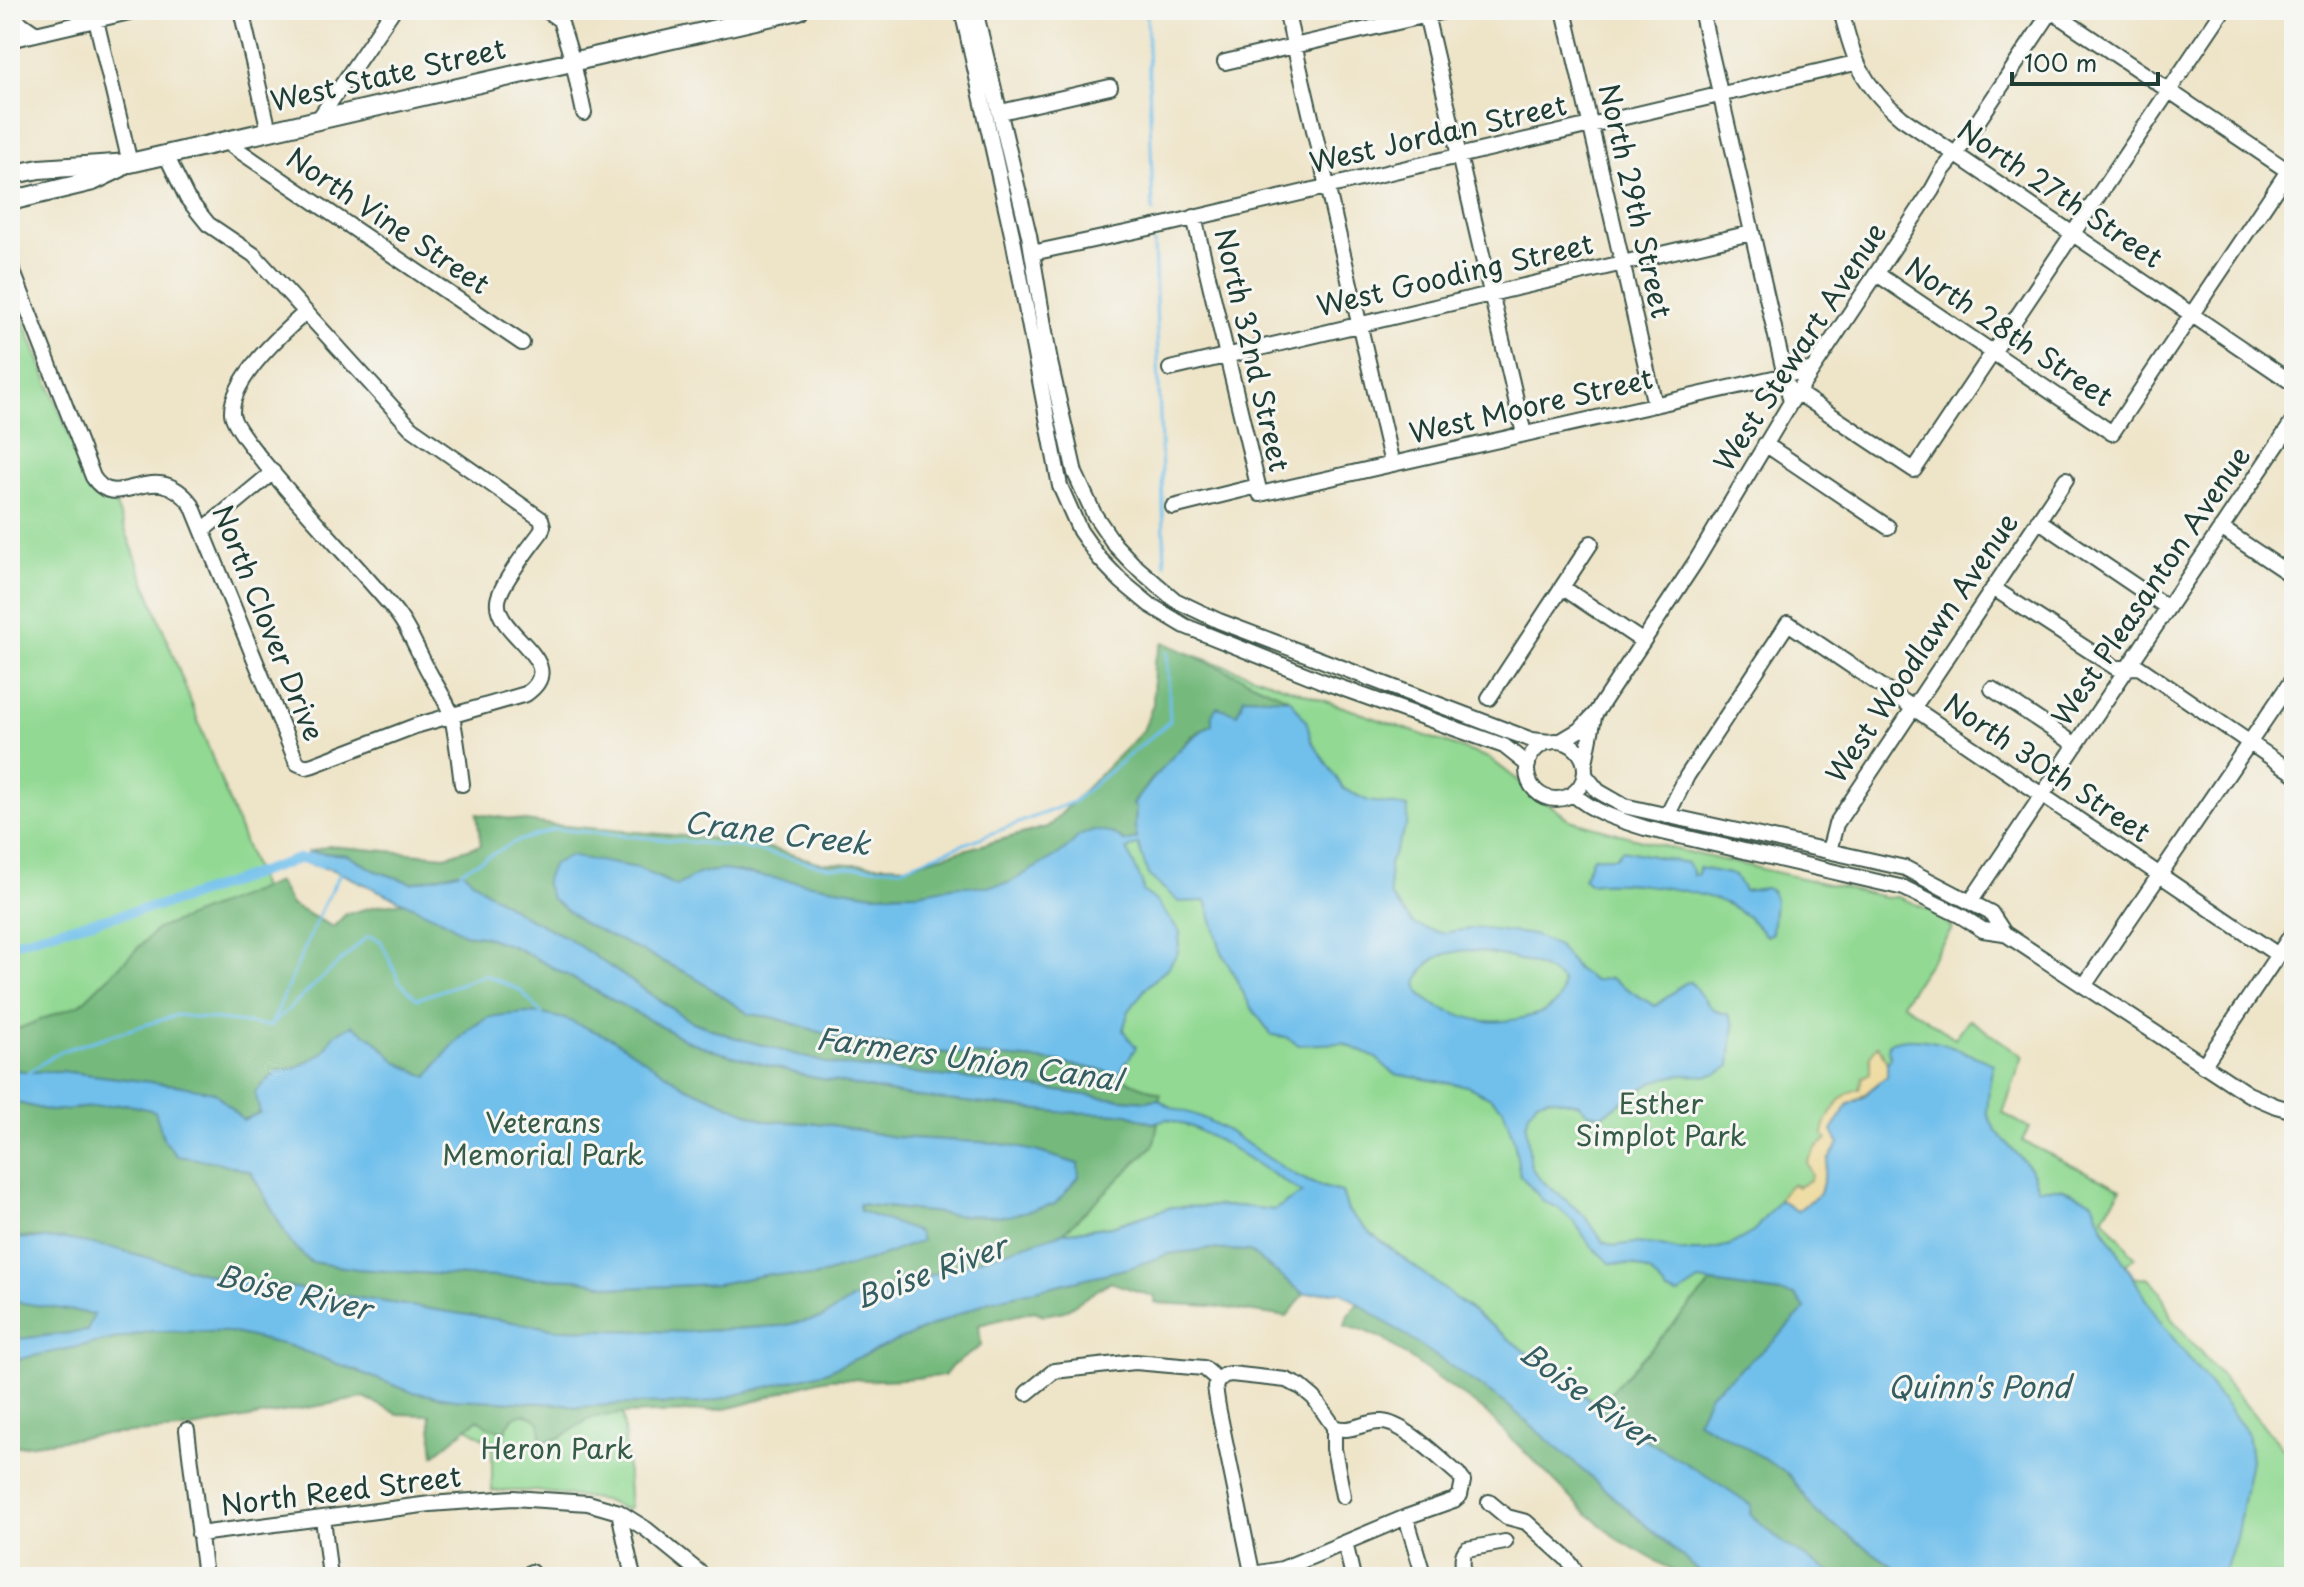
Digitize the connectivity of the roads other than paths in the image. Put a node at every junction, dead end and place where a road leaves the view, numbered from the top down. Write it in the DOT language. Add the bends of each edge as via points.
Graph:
graph roads {
  1 [pos="138,10"];
  2 [pos="241,10"];
  3 [pos="393,10"];
  4 [pos="546,10"];
  5 [pos="799,10"];
  6 [pos="962,10"];
  7 [pos="975,10"];
  8 [pos="1286,10"];
  9 [pos="1449,10"];
  10 [pos="1564,10"];
  11 [pos="1701,10"];
  12 [pos="1841,10"];
  13 [pos="2223,10"];
  14 [pos="2051,11"];
  15 [pos="1426,13"];
  16 [pos="564,15"];
  17 [pos="10,16"];
  18 [pos="96,20"];
  19 [pos="36,34"];
  20 [pos="10,40"];
  21 [pos="1295,46"];
  22 [pos="573,62"];
  23 [pos="1225,62"];
  24 [pos="1855,63"];
  25 [pos="1110,87"];
  26 [pos="2169,91"];
  27 [pos="1720,94"];
  28 [pos="1001,112"];
  29 [pos="584,113"];
  30 [pos="318,120"];
  31 [pos="1590,125"];
  32 [pos="269,131"];
  33 [pos="225,141"];
  34 [pos="1956,154"];
  35 [pos="166,155"];
  36 [pos="1459,156"];
  37 [pos="130,163"];
  38 [pos="2292,169"];
  39 [pos="10,175"];
  40 [pos="1327,186"];
  41 [pos="10,201"];
  42 [pos="1194,217"];
  43 [pos="1751,233"];
  44 [pos="2073,234"];
  45 [pos="1032,253"];
  46 [pos="1622,263"];
  47 [pos="10,264"];
  48 [pos="1877,274"];
  49 [pos="1491,294"];
  50 [pos="306,312"];
  51 [pos="2192,314"];
  52 [pos="1359,324"];
  53 [pos="522,343"];
  54 [pos="1993,352"];
  55 [pos="1228,355"];
  56 [pos="1170,369"];
  57 [pos="1813,369"];
  58 [pos="1783,376"];
  59 [pos="2294,384"];
  60 [pos="1794,397"];
  61 [pos="1655,405"];
  62 [pos="2294,420"];
  63 [pos="1524,434"];
  64 [pos="1765,444"];
  65 [pos="1392,464"];
  66 [pos="273,472"];
  67 [pos="2066,479"];
  68 [pos="1259,490"];
  69 [pos="1173,507"];
  70 [pos="2038,520"];
  71 [pos="1888,527"];
  72 [pos="2221,528"];
  73 [pos="203,530"];
  74 [pos="1591,543"];
  75 [pos="2294,577"];
  76 [pos="1562,587"];
  77 [pos="1993,588"];
  78 [pos="2168,608"];
  79 [pos="1642,641"];
  80 [pos="2128,667"];
  81 [pos="2294,677"];
  82 [pos="1992,689"];
  83 [pos="1489,698"];
  84 [pos="1913,708"];
  85 [pos="451,714"];
  86 [pos="1595,714"];
  87 [pos="1556,742"];
  88 [pos="2250,743"];
  89 [pos="2076,745"];
  90 [pos="1528,765"];
  91 [pos="1585,769"];
  92 [pos="2294,773"];
  93 [pos="462,784"];
  94 [pos="1573,794"];
  95 [pos="2042,796"];
  96 [pos="1667,816"];
  97 [pos="1829,851"];
  98 [pos="2160,876"];
  99 [pos="1971,901"];
  100 [pos="2294,931"];
  101 [pos="2004,933"];
  102 [pos="2278,955"];
  103 [pos="2084,986"];
  104 [pos="2203,1066"];
  105 [pos="2294,1111"];
  106 [pos="1218,1380"];
  107 [pos="1027,1393"];
  108 [pos="1334,1427"];
  109 [pos="187,1430"];
  110 [pos="1343,1496"];
  111 [pos="1489,1502"];
  112 [pos="619,1512"];
  113 [pos="1406,1517"];
  114 [pos="323,1518"];
  115 [pos="199,1534"];
  116 [pos="1345,1542"];
  117 [pos="1505,1542"];
  118 [pos="1574,1573"];
  119 [pos="1253,1576"];
  120 [pos="205,1577"];
  121 [pos="330,1577"];
  122 [pos="633,1577"];
  123 [pos="705,1577"];
  124 [pos="1236,1577"];
  125 [pos="1353,1577"];
  126 [pos="1424,1577"];
  127 [pos="1462,1577"];
  1 -- 18 [label="street"];
  2 -- 32 [label="street"];
  3 -- 30 [label="street"];
  4 -- 16 [label="street"];
  5 -- 22 [label="main road, West State Street"];
  6 -- 90 [label="street" via="1060,486 1099,558 1150,605 1185,626 1504,746"];
  7 -- 28 [label="street"];
  8 -- 21 [label="street"];
  9 -- 15 [label="street"];
  10 -- 31 [label="street, North 29th Street"];
  11 -- 27 [label="street"];
  12 -- 24 [label="street, North 27th Street"];
  13 -- 26 [label="street"];
  14 -- 26 [label="street"];
  14 -- 34 [label="street, West Stewart Avenue"];
  15 -- 21 [label="street"];
  15 -- 36 [label="street"];
  16 -- 22 [label="street"];
  17 -- 19 [label="street"];
  18 -- 19 [label="street"];
  18 -- 37 [label="street"];
  19 -- 20 [label="street"];
  21 -- 23 [label="street"];
  21 -- 40 [label="street"];
  22 -- 29 [label="street"];
  22 -- 30 [label="main road, West State Street"];
  24 -- 27 [label="street, West Jordan Street"];
  24 -- 34 [label="street, North 27th Street" via="1882,101"];
  25 -- 28 [label="street"];
  26 -- 38 [label="street"];
  26 -- 44 [label="street"];
  27 -- 31 [label="street, West Jordan Street"];
  27 -- 43 [label="street"];
  28 -- 45 [label="street"];
  30 -- 32 [label="main road, West State Street"];
  31 -- 36 [label="street, West Jordan Street"];
  31 -- 46 [label="street, North 29th Street"];
  32 -- 33 [label="main road, West State Street"];
  33 -- 35 [label="main road, West State Street"];
  33 -- 53 [label="street, North Vine Street"];
  34 -- 44 [label="street, North 27th Street"];
  34 -- 48 [label="street, West Stewart Avenue"];
  35 -- 37 [label="main road, West State Street"];
  35 -- 50 [label="street" via="187,198 208,224 254,255"];
  36 -- 40 [label="street, West Jordan Street"];
  36 -- 49 [label="street"];
  37 -- 39 [label="main road, West State Street"];
  37 -- 41 [label="main road, West State Street" via="93,181"];
  38 -- 51 [label="street"];
  40 -- 42 [label="street, West Jordan Street"];
  40 -- 52 [label="street"];
  42 -- 45 [label="street, West Jordan Street"];
  42 -- 55 [label="street, North 32nd Street"];
  43 -- 46 [label="street, West Gooding Street"];
  43 -- 58 [label="street"];
  44 -- 51 [label="street, North 27th Street"];
  44 -- 54 [label="street"];
  45 -- 87 [label="street" via="1075,473 1094,514 1133,564 1175,600 1219,621 1532,740"];
  46 -- 49 [label="street, West Gooding Street"];
  46 -- 61 [label="street, North 29th Street"];
  47 -- 73 [label="street, North Clover Drive" via="93,477 107,491 158,483 173,487 192,505"];
  48 -- 54 [label="street, North 28th Street"];
  48 -- 57 [label="street, West Stewart Avenue"];
  49 -- 52 [label="street, West Gooding Street"];
  49 -- 63 [label="street"];
  50 -- 66 [label="street" via="259,357 231,409 238,430"];
  50 -- 85 [label="street" via="411,428 543,522 497,605 503,620 537,659 540,680 526,694"];
  51 -- 54 [label="street, North 28th Street" via="2112,433"];
  51 -- 59 [label="street, North 27th Street"];
  52 -- 55 [label="street, West Gooding Street"];
  52 -- 65 [label="street"];
  54 -- 60 [label="street" via="1914,470"];
  55 -- 56 [label="street, West Gooding Street"];
  55 -- 68 [label="street, North 32nd Street"];
  57 -- 58 [label="street, West Moore Street"];
  57 -- 60 [label="street, West Stewart Avenue"];
  58 -- 60 [label="street"];
  58 -- 61 [label="street, West Moore Street"];
  60 -- 64 [label="street, West Stewart Avenue"];
  61 -- 63 [label="street, West Moore Street"];
  62 -- 72 [label="street, West Pleasanton Avenue"];
  63 -- 65 [label="street, West Moore Street"];
  64 -- 71 [label="street"];
  64 -- 79 [label="street, West Stewart Avenue"];
  65 -- 68 [label="street, West Moore Street"];
  66 -- 73 [label="street"];
  66 -- 85 [label="street" via="399,616"];
  67 -- 70 [label="street, West Woodlawn Avenue"];
  68 -- 69 [label="street, West Moore Street"];
  70 -- 77 [label="street, West Woodlawn Avenue"];
  70 -- 78 [label="street"];
  72 -- 75 [label="street"];
  72 -- 78 [label="street, West Pleasanton Avenue"];
  73 -- 85 [label="street, North Clover Drive" via="301,766"];
  74 -- 76 [label="street"];
  76 -- 79 [label="street"];
  76 -- 83 [label="street"];
  77 -- 80 [label="street" via="2116,668"];
  77 -- 84 [label="street, West Woodlawn Avenue"];
  78 -- 80 [label="street, West Pleasanton Avenue"];
  79 -- 86 [label="street, West Stewart Avenue"];
  80 -- 88 [label="street" via="2139,667"];
  80 -- 89 [label="street, West Pleasanton Avenue"];
  81 -- 88 [label="street"];
  82 -- 89 [label="street"];
  84 -- 95 [label="street, North 30th Street"];
  84 -- 96 [label="street, North 30th Street" via="1788,623 1687,776"];
  84 -- 97 [label="street, West Woodlawn Avenue" via="1836,824"];
  85 -- 93 [label="street"];
  86 -- 87 [label="street, West Stewart Avenue" via="1581,729"];
  86 -- 91 [label="street, West Stewart Avenue"];
  87 -- 90 [label="street" via="1536,750"];
  87 -- 91 [label="street" via="1576,749"];
  88 -- 92 [label="street"];
  88 -- 98 [label="street"];
  89 -- 95 [label="street, West Pleasanton Avenue"];
  90 -- 94 [label="street" via="1530,781 1542,795 1559,799"];
  91 -- 94 [label="street"];
  91 -- 96 [label="street" via="1598,791 1624,806"];
  94 -- 101 [label="street" via="1586,805 1645,828 1904,888 1983,930"];
  95 -- 98 [label="street, North 30th Street"];
  95 -- 99 [label="street, West Pleasanton Avenue"];
  96 -- 97 [label="street"];
  97 -- 99 [label="street" via="1905,868"];
  98 -- 102 [label="street, North 30th Street"];
  98 -- 103 [label="street"];
  99 -- 101 [label="street" via="1991,913"];
  100 -- 102 [label="street"];
  101 -- 103 [label="street"];
  102 -- 104 [label="street"];
  103 -- 104 [label="street"];
  104 -- 105 [label="street" via="2248,1094"];
  106 -- 107 [label="street" via="1204,1368 1135,1362 1054,1371"];
  106 -- 108 [label="street" via="1231,1374 1286,1380 1314,1398"];
  106 -- 119 [label="street" via="1215,1393"];
  108 -- 110 [label="street"];
  108 -- 113 [label="street" via="1349,1430 1386,1422 1458,1474 1463,1488 1454,1500"];
  109 -- 115 [label="street"];
  111 -- 118 [label="street" via="1507,1517 1526,1522 1567,1559"];
  112 -- 114 [label="street, North Reed Street" via="588,1503 513,1498"];
  112 -- 122 [label="street"];
  112 -- 123 [label="street, North Reed Street"];
  113 -- 116 [label="street"];
  113 -- 126 [label="street"];
  114 -- 115 [label="street, North Reed Street"];
  114 -- 121 [label="street"];
  115 -- 120 [label="street"];
  116 -- 119 [label="street"];
  116 -- 125 [label="street"];
  117 -- 127 [label="street" via="1467,1549"];
  119 -- 124 [label="street"];
}
